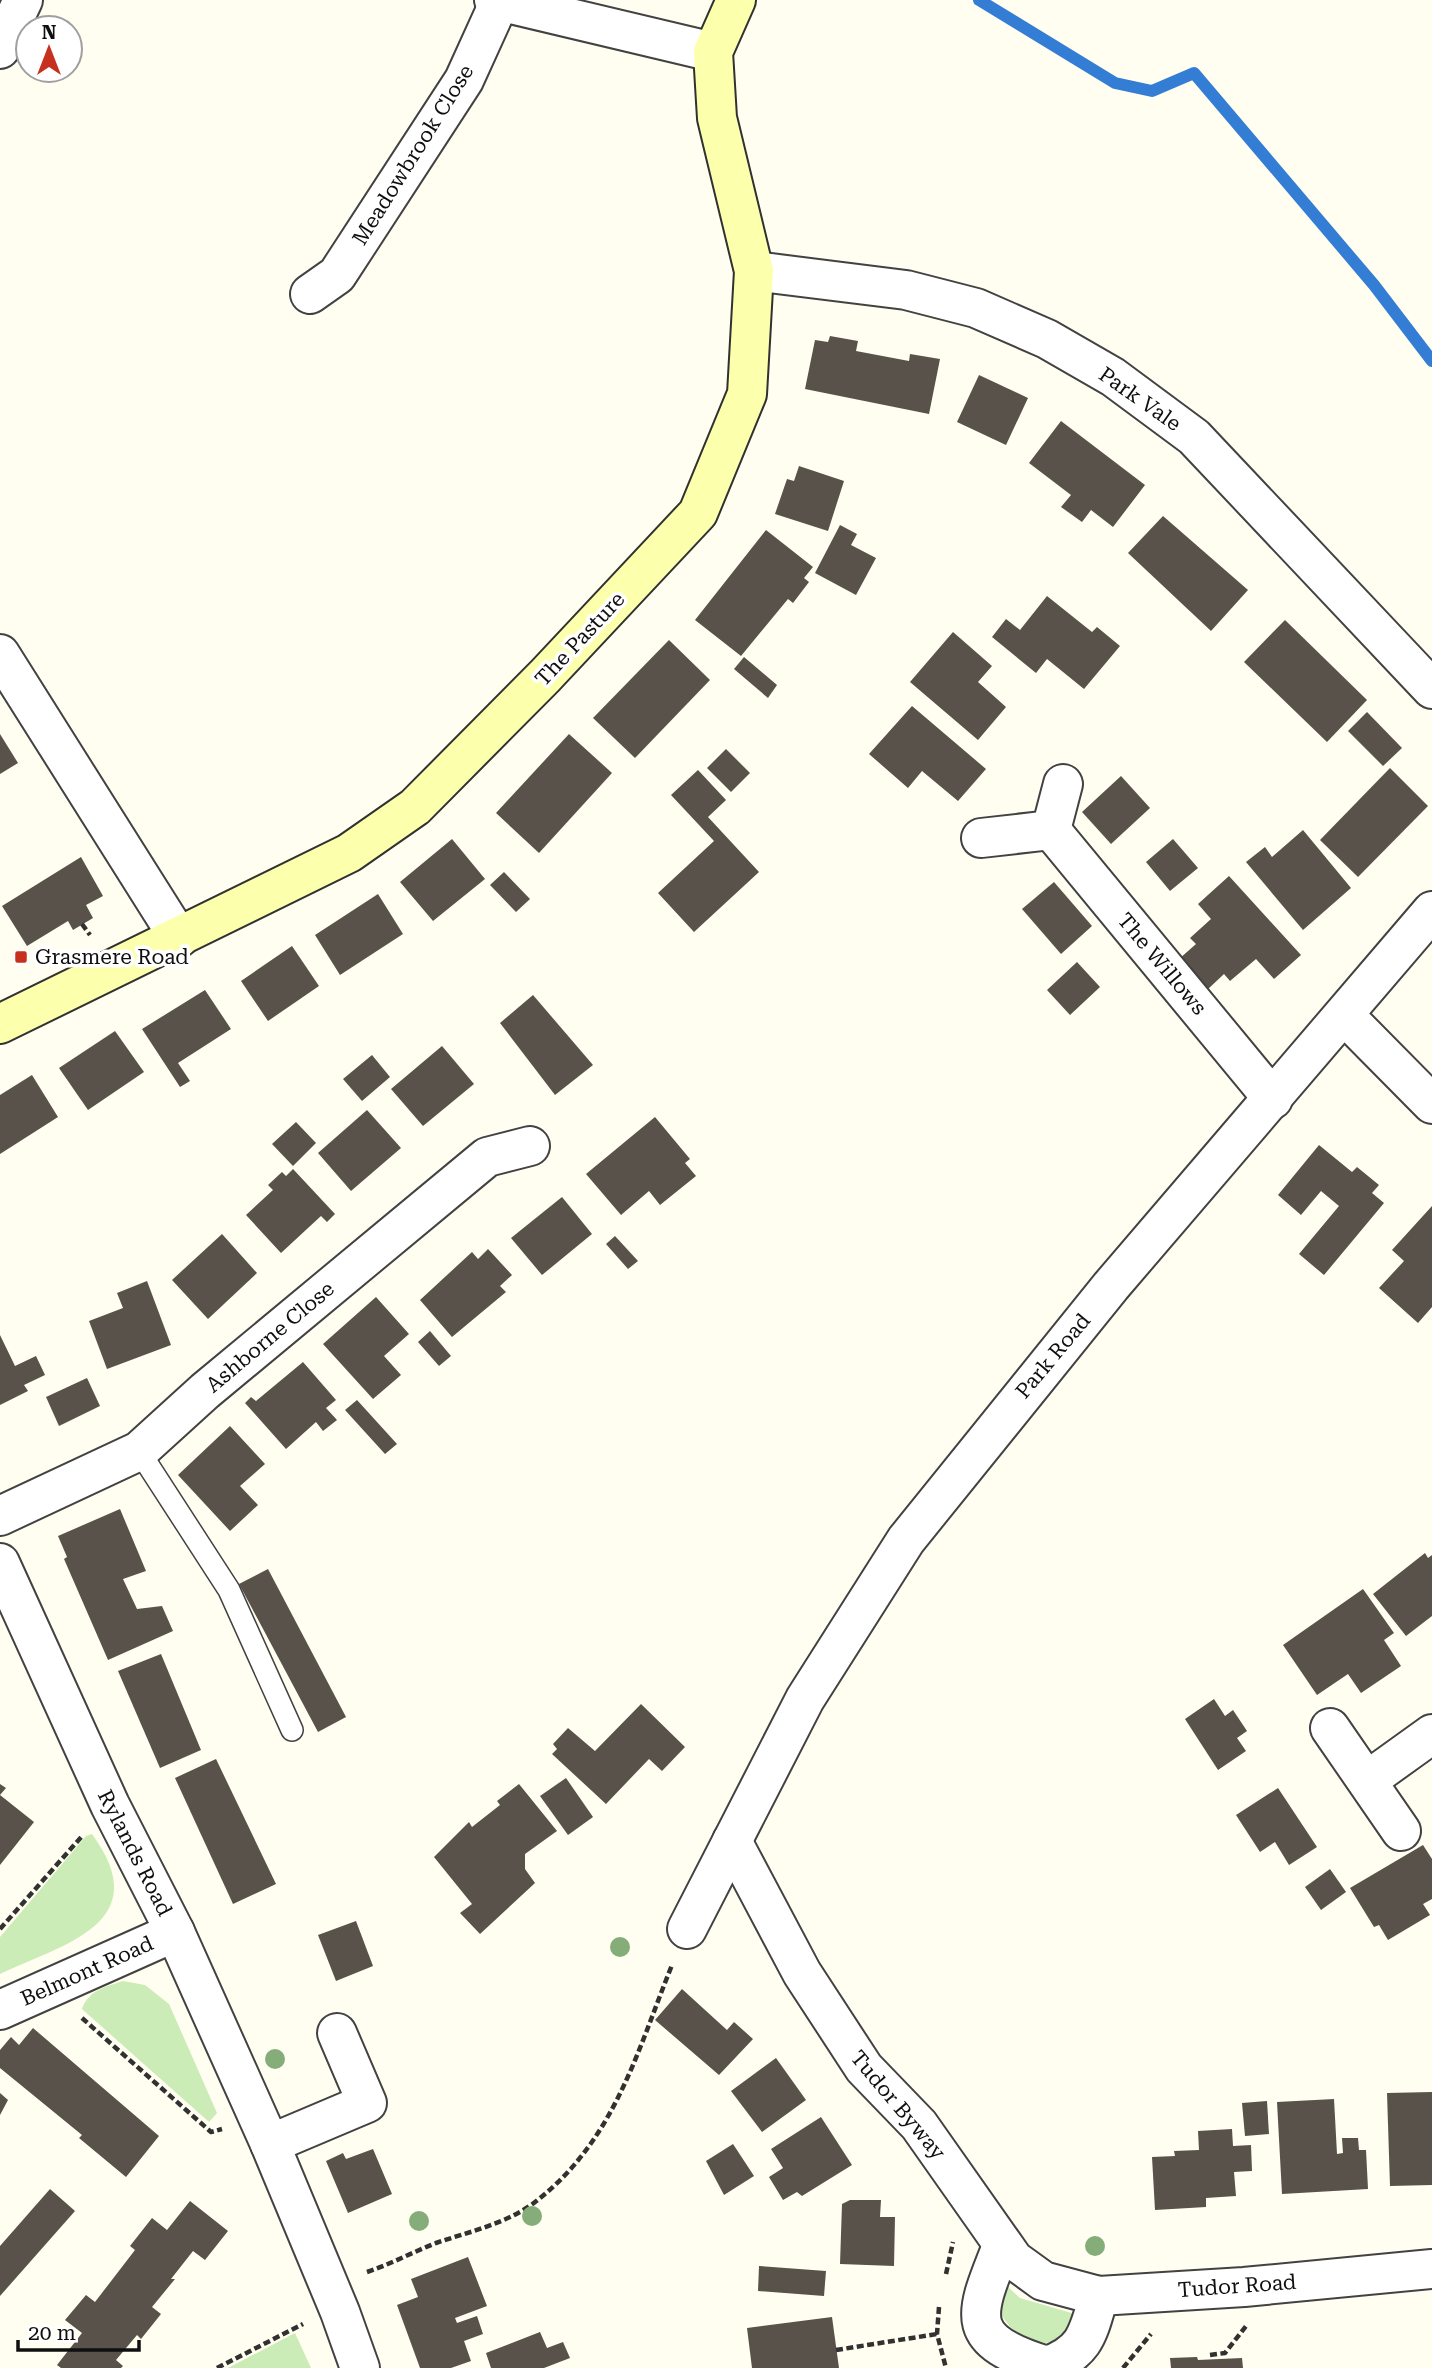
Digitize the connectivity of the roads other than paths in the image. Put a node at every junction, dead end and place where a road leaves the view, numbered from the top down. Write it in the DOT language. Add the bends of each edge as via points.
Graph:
graph roads {
  1 [pos="23,0"];
  2 [pos="736,0"];
  3 [pos="497,2"];
  4 [pos="0,49"];
  5 [pos="713,52"];
  6 [pos="754,271"];
  7 [pos="310,294"];
  8 [pos="0,654"];
  9 [pos="1432,689"];
  10 [pos="1063,784"];
  11 [pos="1051,830"];
  12 [pos="981,838"];
  13 [pos="1432,911"];
  14 [pos="179,938"];
  15 [pos="1344,1015"];
  16 [pos="0,1024"];
  17 [pos="1273,1099"];
  18 [pos="1432,1104"];
  19 [pos="530,1146"];
  20 [pos="139,1451"];
  21 [pos="0,1516"];
  22 [pos="0,1563"];
  23 [pos="1330,1728"];
  24 [pos="292,1730"];
  25 [pos="1432,1734"];
  26 [pos="1368,1780"];
  27 [pos="1401,1831"];
  28 [pos="732,1841"];
  29 [pos="687,1929"];
  30 [pos="175,1932"];
  31 [pos="0,2010"];
  32 [pos="337,2033"];
  33 [pos="263,2131"];
  34 [pos="1002,2246"];
  35 [pos="1432,2269"];
  36 [pos="1043,2281"];
  37 [pos="1099,2295"];
  38 [pos="1021,2363"];
  39 [pos="360,2368"];
  1 -- 4 [label="street"];
  2 -- 5 [label="street, The Pasture"];
  3 -- 5 [label="street"];
  3 -- 7 [label="street, Meadowbrook Close" via="457,92 337,275"];
  5 -- 6 [label="street, The Pasture" via="717,118"];
  6 -- 9 [label="street, Park Vale" via="906,290 976,308 1048,339 1113,377 1194,437"];
  6 -- 14 [label="street, The Pasture" via="747,394 698,513 415,807 349,853"];
  8 -- 14 [label="street"];
  10 -- 11 [label="street"];
  11 -- 12 [label="street"];
  11 -- 17 [label="street, The Willows"];
  13 -- 15 [label="street, Park Road"];
  14 -- 16 [label="street, The Pasture"];
  15 -- 17 [label="street, Park Road"];
  15 -- 18 [label="street"];
  17 -- 28 [label="street, Park Road" via="1111,1286 906,1540 805,1699"];
  19 -- 20 [label="street, Ashborne Close" via="487,1157"];
  20 -- 21 [label="street, Ashborne Close"];
  20 -- 24 [label="lane" via="229,1590"];
  22 -- 30 [label="street, Rylands Road" via="110,1805"];
  23 -- 26 [label="street"];
  25 -- 26 [label="street"];
  26 -- 27 [label="street"];
  28 -- 29 [label="street, Park Road"];
  28 -- 34 [label="street, Tudor Byway" via="802,1973 864,2068 919,2125"];
  30 -- 31 [label="street, Belmont Road"];
  30 -- 33 [label="street, Rylands Road"];
  32 -- 33 [label="street" via="367,2103"];
  33 -- 39 [label="street, Rylands Road"];
  34 -- 36 [label="street, Tudor Byway"];
  34 -- 38 [label="street" via="979,2311 987,2335"];
  35 -- 37 [label="street, Tudor Road"];
  36 -- 37 [label="street, Tudor Road"];
  37 -- 38 [label="street" via="1087,2335 1070,2358 1047,2366"];
}
